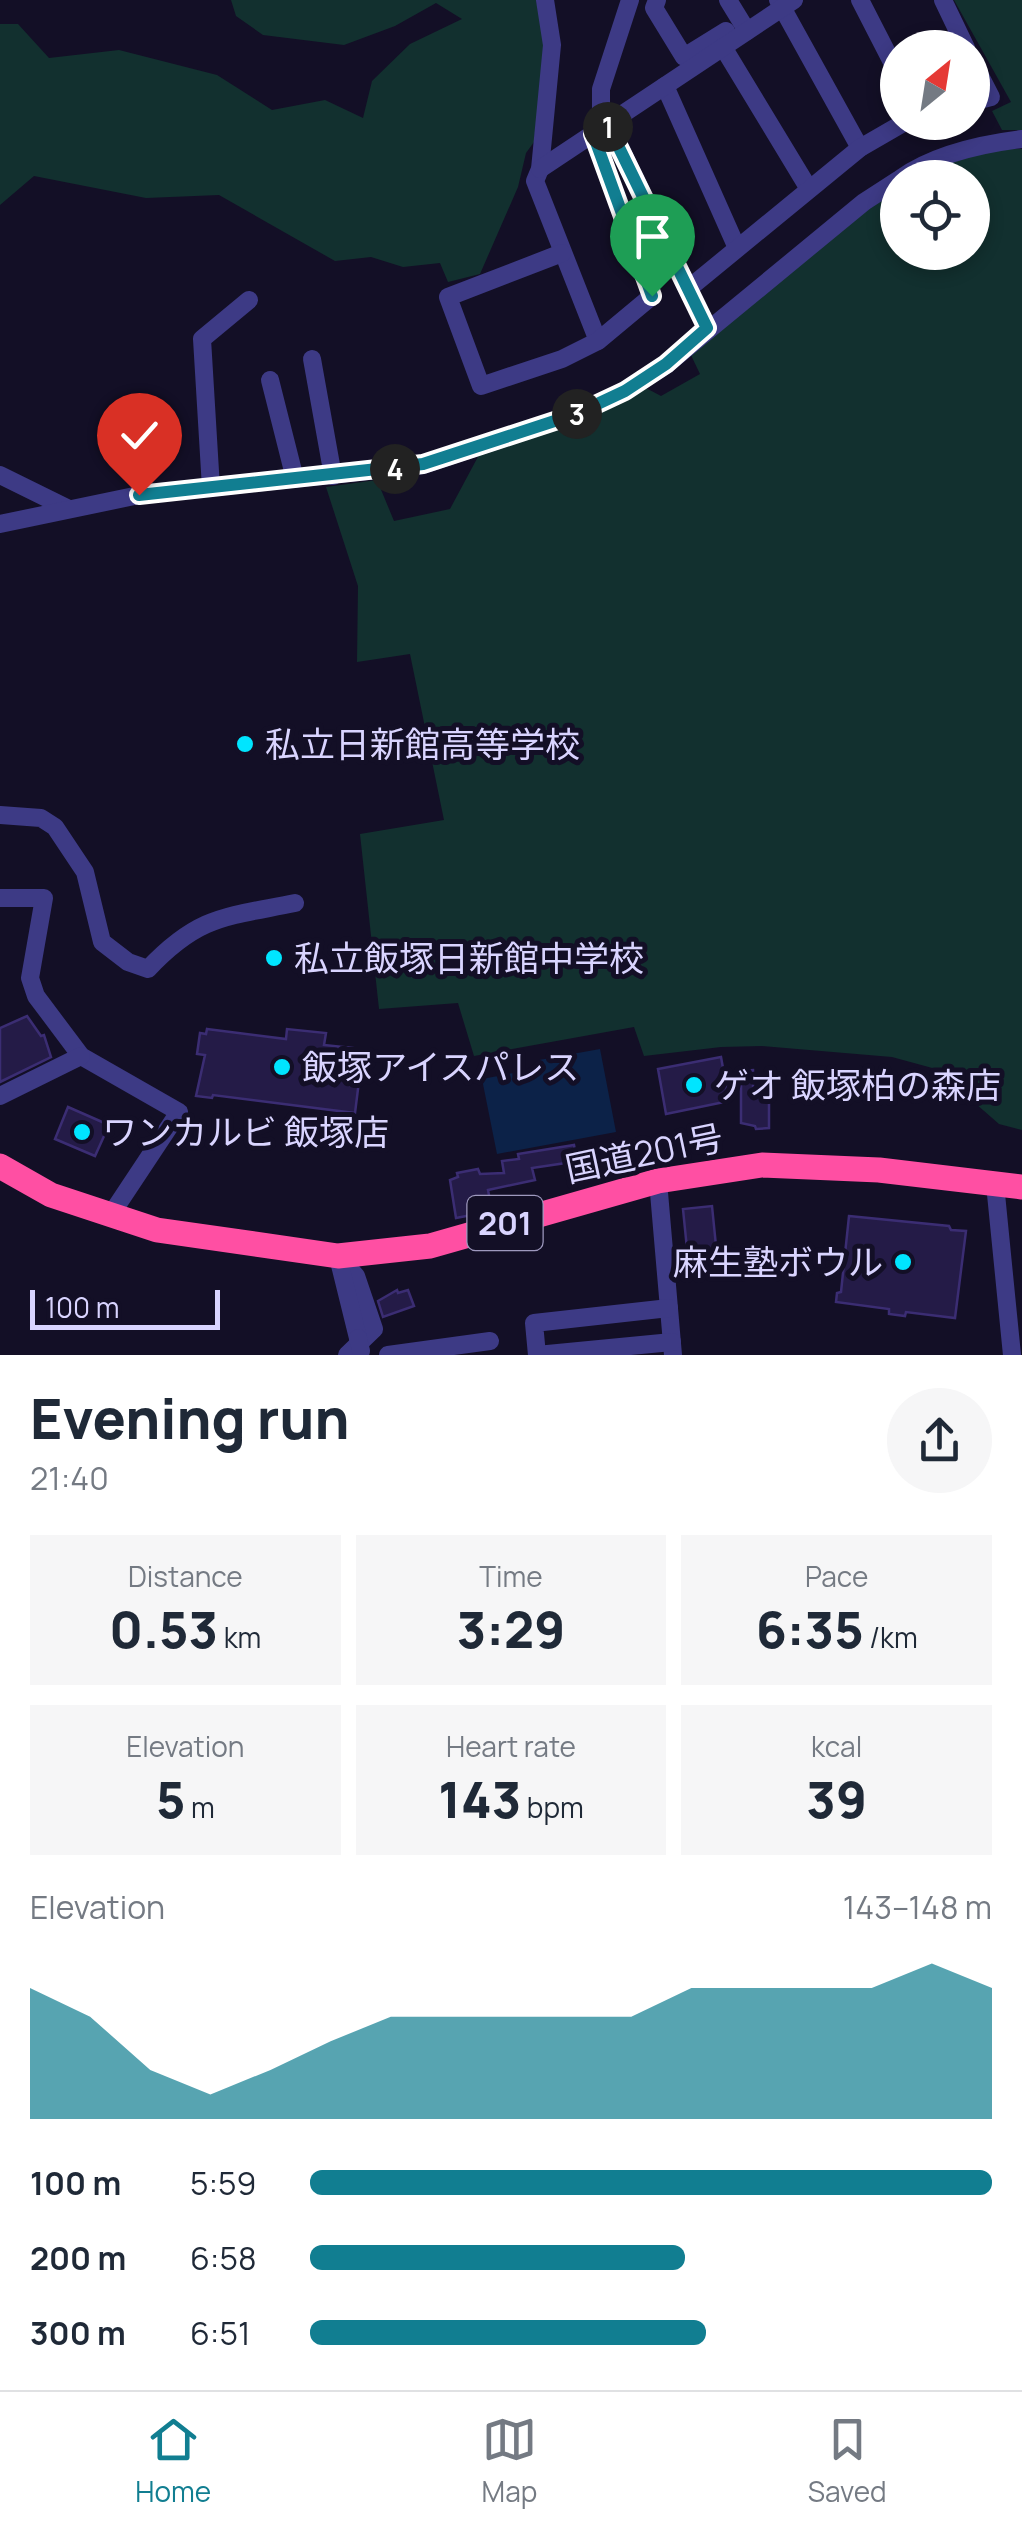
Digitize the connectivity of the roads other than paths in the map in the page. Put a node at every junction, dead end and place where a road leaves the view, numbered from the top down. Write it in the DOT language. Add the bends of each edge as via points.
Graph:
graph roads {
  1 [pos="544,0"];
  2 [pos="630,0"];
  3 [pos="657,0"];
  4 [pos="728,0"];
  5 [pos="860,0"];
  6 [pos="943,0"];
  7 [pos="788,2"];
  8 [pos="744,26"];
  9 [pos="957,30"];
  10 [pos="880,39"];
  11 [pos="723,47"];
  12 [pos="666,86"];
  13 [pos="600,130"];
  14 [pos="880,136"];
  15 [pos="1022,139"];
  16 [pos="860,148"];
  17 [pos="935,160"];
  18 [pos="540,169"];
  19 [pos="809,189"];
  20 [pos="880,191"];
  21 [pos="737,248"];
  22 [pos="562,253"];
  23 [pos="688,289"];
  24 [pos="249,300"];
  25 [pos="707,328"];
  26 [pos="598,340"];
  27 [pos="312,359"];
  28 [pos="270,380"];
  29 [pos="0,475"];
  30 [pos="333,476"];
  31 [pos="295,479"];
  32 [pos="211,488"];
  33 [pos="67,508"];
  34 [pos="0,524"];
  35 [pos="0,815"];
  36 [pos="0,898"];
  37 [pos="295,903"];
  38 [pos="80,1056"];
  39 [pos="0,1096"];
  40 [pos="0,1166"];
  41 [pos="658,1181"];
  42 [pos="996,1184"];
  43 [pos="1022,1187"];
  44 [pos="110,1216"];
  45 [pos="338,1256"];
  46 [pos="669,1308"];
  47 [pos="1016,1325"];
  48 [pos="490,1341"];
  49 [pos="672,1348"];
  50 [pos="356,1350"];
  51 [pos="388,1355"];
  52 [pos="1012,1355"];
  1 -- 18 [label="street" via="552,46"];
  2 -- 13 [label="street" via="601,89"];
  3 -- 8 [label="street" via="654,8 684,57"];
  4 -- 8 [label="street"];
  5 -- 10 [label="street"];
  6 -- 9 [label="street"];
  7 -- 8 [label="street"];
  7 -- 16 [label="street"];
  8 -- 11 [label="street"];
  11 -- 12 [label="street"];
  11 -- 19 [label="street"];
  12 -- 13 [label="street"];
  12 -- 21 [label="street"];
  13 -- 18 [label="street"];
  13 -- 23 [label="street"];
  13 -- 26 [label="street" via="652,296"];
  14 -- 16 [label="street"];
  15 -- 17 [label="street"];
  16 -- 19 [label="street"];
  18 -- 22 [label="street" via="535,181"];
  19 -- 21 [label="street"];
  20 -- 25 [label="street"];
  21 -- 23 [label="street"];
  22 -- 26 [label="street"];
  22 -- 26 [label="street" via="448,297 482,386"];
  23 -- 25 [label="street"];
  24 -- 32 [label="street" via="202,339"];
  25 -- 30 [label="street" via="625,391 576,414 423,464"];
  27 -- 30 [label="street"];
  28 -- 31 [label="street"];
  29 -- 33 [label="street"];
  30 -- 31 [label="street"];
  31 -- 32 [label="street"];
  32 -- 33 [label="street"];
  33 -- 34 [label="street"];
  35 -- 37 [label="street" via="41,818 55,827 85,872 102,942 148,970 203,924"];
  36 -- 38 [label="street" via="44,898 30,978"];
  38 -- 39 [label="street"];
  38 -- 44 [label="street" via="179,1112"];
  40 -- 44 [label="highway, 国道201号 / 201" via="51,1195"];
  41 -- 42 [label="highway, 国道201号 / 201" via="762,1165"];
  41 -- 45 [label="highway, 国道201号 / 201" via="430,1246"];
  41 -- 46 [label="street"];
  42 -- 43 [label="highway, 国道201号 / 201"];
  42 -- 47 [label="street"];
  44 -- 45 [label="highway, 国道201号 / 201" via="157,1230"];
  45 -- 50 [label="street"];
  46 -- 49 [label="street"];
  46 -- 49 [label="street" via="534,1323 535,1339 537,1355"];
  47 -- 52 [label="street"];
  48 -- 51 [label="street"];
}
